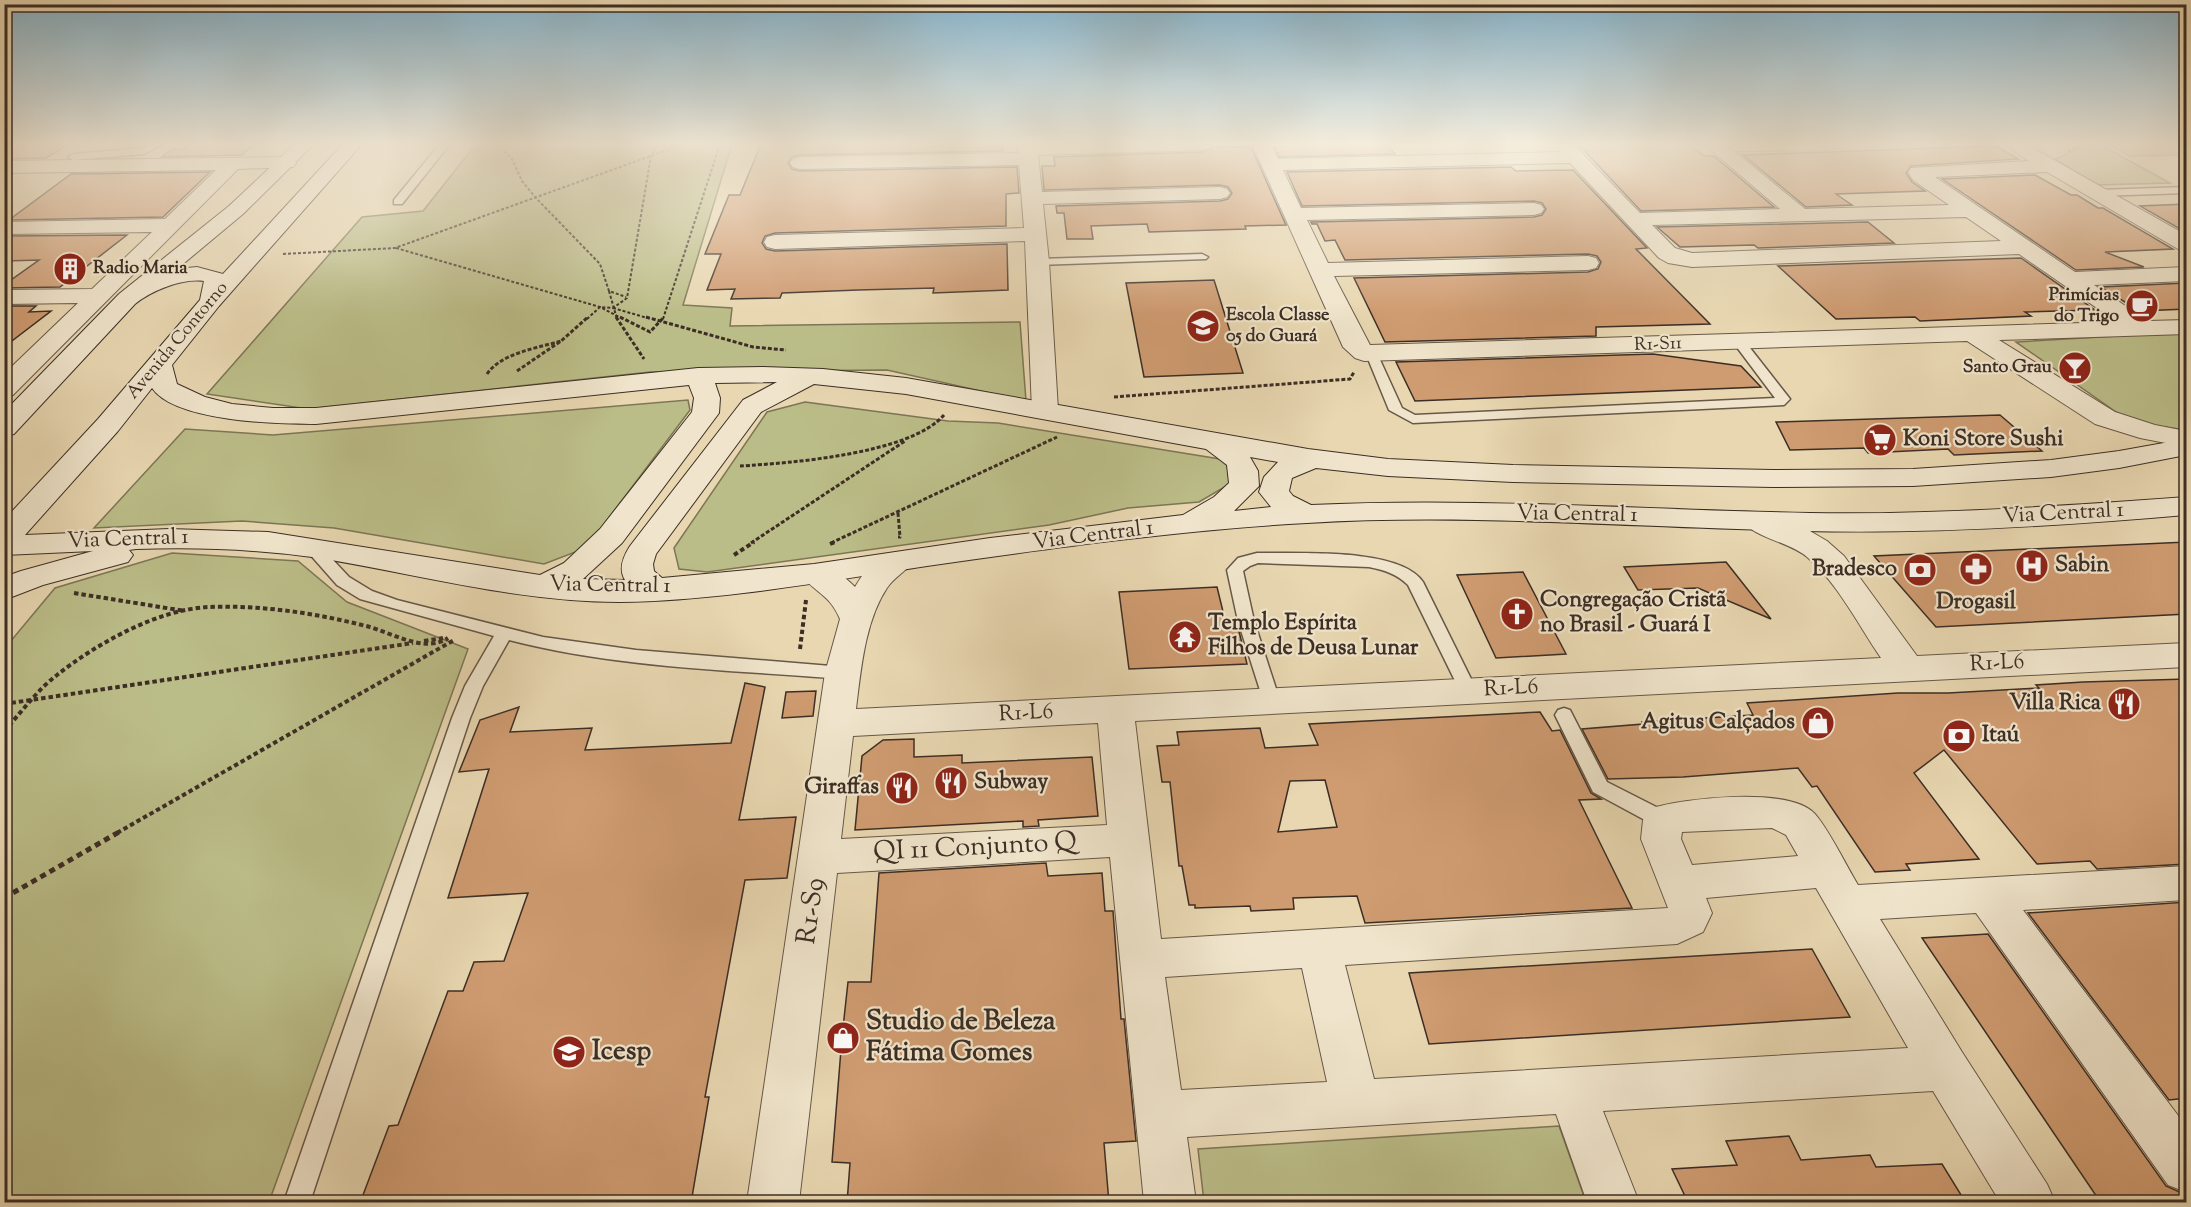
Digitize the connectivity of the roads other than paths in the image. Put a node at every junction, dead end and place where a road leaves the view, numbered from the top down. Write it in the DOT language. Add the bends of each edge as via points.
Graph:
graph roads {
  1 [pos="197,200"];
  2 [pos="246,200"];
  3 [pos="302,200"];
  4 [pos="1031,200"];
  5 [pos="1287,200"];
  6 [pos="1616,200"];
  7 [pos="1782,200"];
  8 [pos="1953,200"];
  9 [pos="2111,200"];
  10 [pos="1534,209"];
  11 [pos="1967,211"];
  12 [pos="1293,214"];
  13 [pos="1800,215"];
  14 [pos="1634,219"];
  15 [pos="172,225"];
  16 [pos="4,228"];
  17 [pos="1034,234"];
  18 [pos="775,242"];
  19 [pos="2187,244"];
  20 [pos="2022,248"];
  21 [pos="1202,257"];
  22 [pos="1038,262"];
  23 [pos="1588,263"];
  24 [pos="1321,270"];
  25 [pos="2187,274"];
  26 [pos="2069,279"];
  27 [pos="99,296"];
  28 [pos="4,297"];
  29 [pos="127,299"];
  30 [pos="211,301"];
  31 [pos="2187,327"];
  32 [pos="2142,328"];
  33 [pos="1972,334"];
  34 [pos="1739,342"];
  35 [pos="1368,354"];
  36 [pos="158,362"];
  37 [pos="810,375"];
  38 [pos="698,376"];
  39 [pos="54,377"];
  40 [pos="5,388"];
  41 [pos="1045,410"];
  42 [pos="2105,418"];
  43 [pos="4,428"];
  44 [pos="2187,440"];
  45 [pos="1215,442"];
  46 [pos="2187,447"];
  47 [pos="4,452"];
  48 [pos="1315,459"];
  49 [pos="2107,462"];
  50 [pos="2187,506"];
  51 [pos="1306,514"];
  52 [pos="1758,521"];
  53 [pos="1837,522"];
  54 [pos="1189,525"];
  55 [pos="201,538"];
  56 [pos="4,539"];
  57 [pos="4,545"];
  58 [pos="313,548"];
  59 [pos="893,549"];
  60 [pos="1833,563"];
  61 [pos="813,574"];
  62 [pos="545,586"];
  63 [pos="11,587"];
  64 [pos="655,590"];
  65 [pos="857,620"];
  66 [pos="504,633"];
  67 [pos="2187,655"];
  68 [pos="1906,669"];
  69 [pos="843,673"];
  70 [pos="1468,691"];
  71 [pos="1271,701"];
  72 [pos="1115,709"];
  73 [pos="1564,715"];
  74 [pos="836,723"];
  75 [pos="1663,820"];
  76 [pos="1130,840"];
  77 [pos="820,857"];
  78 [pos="1678,883"];
  79 [pos="2187,883"];
  80 [pos="1837,887"];
  81 [pos="1988,896"];
  82 [pos="1318,948"];
  83 [pos="1140,958"];
  84 [pos="1945,1068"];
  85 [pos="1571,1090"];
  86 [pos="1356,1103"];
  87 [pos="1161,1115"];
  88 [pos="2181,1150"];
  89 [pos="297,1203"];
  90 [pos="773,1203"];
  91 [pos="1170,1203"];
  92 [pos="1613,1203"];
  93 [pos="2029,1203"];
  1 -- 15 [label="street"];
  2 -- 29 [label="street"];
  3 -- 30 [label="street, Avenida Contorno"];
  4 -- 17 [label="street"];
  5 -- 12 [label="street"];
  6 -- 14 [label="street"];
  7 -- 13 [label="street"];
  8 -- 11 [label="street"];
  9 -- 19 [label="street"];
  10 -- 12 [label="street"];
  11 -- 13 [label="street"];
  11 -- 20 [label="street"];
  12 -- 24 [label="street"];
  13 -- 14 [label="street"];
  14 -- 20 [label="street" via="1670,256 1684,260"];
  15 -- 16 [label="street"];
  15 -- 27 [label="street"];
  17 -- 18 [label="street"];
  17 -- 22 [label="street"];
  20 -- 26 [label="street"];
  21 -- 22 [label="lane"];
  22 -- 41 [label="street"];
  23 -- 24 [label="street"];
  24 -- 35 [label="street" via="1356,347"];
  25 -- 26 [label="street"];
  26 -- 32 [label="street"];
  27 -- 28 [label="street"];
  27 -- 40 [label="street"];
  29 -- 30 [label="street" via="162,281 192,273 214,277"];
  29 -- 39 [label="street"];
  30 -- 36 [label="street, Avenida Contorno"];
  31 -- 32 [label="street, R1-S11"];
  32 -- 33 [label="street, R1-S11"];
  33 -- 34 [label="street, R1-S11"];
  33 -- 42 [label="street"];
  34 -- 35 [label="street, R1-S11"];
  34 -- 35 [label="lane" via="1783,399 1779,402 1413,419 1396,410"];
  36 -- 38 [label="street, Via Central 1" via="165,388 177,396 207,407 270,415 363,412"];
  36 -- 56 [label="street, Avenida Contorno" via="108,425"];
  37 -- 38 [label="street, Via Central 1"];
  37 -- 41 [label="street, Via Central 1" via="868,380"];
  37 -- 64 [label="street" via="752,406 642,552 638,575"];
  38 -- 62 [label="street" via="708,396 705,413 611,536 574,570"];
  39 -- 43 [label="street"];
  39 -- 47 [label="street" via="48,398 30,426"];
  41 -- 45 [label="street, Via Central 1"];
  42 -- 44 [label="street"];
  42 -- 49 [label="street" via="2118,446 2118,455"];
  45 -- 48 [label="street, Via Central 1"];
  45 -- 54 [label="street" via="1241,461 1246,474 1244,486"];
  46 -- 49 [label="street, Via Central 1"];
  48 -- 49 [label="street, Via Central 1" via="1417,468 1727,478 1890,478 2041,470"];
  48 -- 51 [label="street" via="1289,467 1275,479 1274,492 1282,502"];
  50 -- 53 [label="street, Via Central 1" via="1999,518"];
  51 -- 52 [label="street, Via Central 1" via="1463,512"];
  51 -- 54 [label="street, Via Central 1"];
  52 -- 53 [label="street, Via Central 1"];
  52 -- 60 [label="street" via="1799,538"];
  53 -- 60 [label="street" via="1829,540"];
  54 -- 59 [label="street, Via Central 1"];
  55 -- 57 [label="street, Via Central 1"];
  55 -- 58 [label="street, Via Central 1"];
  55 -- 63 [label="street" via="74,565"];
  58 -- 62 [label="street, Via Central 1"];
  58 -- 66 [label="lane" via="343,581 366,595"];
  59 -- 61 [label="street, Via Central 1"];
  59 -- 65 [label="street, R1-S9"];
  60 -- 68 [label="street"];
  61 -- 64 [label="street, Via Central 1"];
  61 -- 65 [label="street" via="837,587 849,599"];
  62 -- 64 [label="street, Via Central 1"];
  65 -- 69 [label="street, R1-S9"];
  66 -- 69 [label="lane" via="585,650"];
  66 -- 89 [label="lane" via="461,718"];
  67 -- 68 [label="street, R1-L6"];
  68 -- 70 [label="street, R1-L6"];
  69 -- 74 [label="street, R1-S9"];
  70 -- 71 [label="street, R1-L6"];
  70 -- 71 [label="lane" via="1415,582 1406,572 1369,562 1257,558 1236,570 1246,621"];
  71 -- 72 [label="street, R1-L6"];
  72 -- 74 [label="street, R1-L6"];
  72 -- 76 [label="street"];
  73 -- 75 [label="lane" via="1600,787"];
  74 -- 77 [label="street, R1-S9"];
  75 -- 78 [label="street" via="1660,839"];
  75 -- 80 [label="street" via="1785,814 1800,824"];
  76 -- 77 [label="street, QI 11 Conjunto Q"];
  76 -- 83 [label="street"];
  77 -- 90 [label="street, R1-S9"];
  78 -- 80 [label="street"];
  78 -- 82 [label="street" via="1691,913 1677,926"];
  79 -- 81 [label="street"];
  80 -- 81 [label="street"];
  80 -- 84 [label="street"];
  81 -- 88 [label="street"];
  82 -- 83 [label="street"];
  82 -- 86 [label="street"];
  83 -- 87 [label="street"];
  84 -- 85 [label="street"];
  84 -- 93 [label="street"];
  85 -- 86 [label="street"];
  85 -- 92 [label="street"];
  86 -- 87 [label="street"];
  87 -- 91 [label="street"];
}
